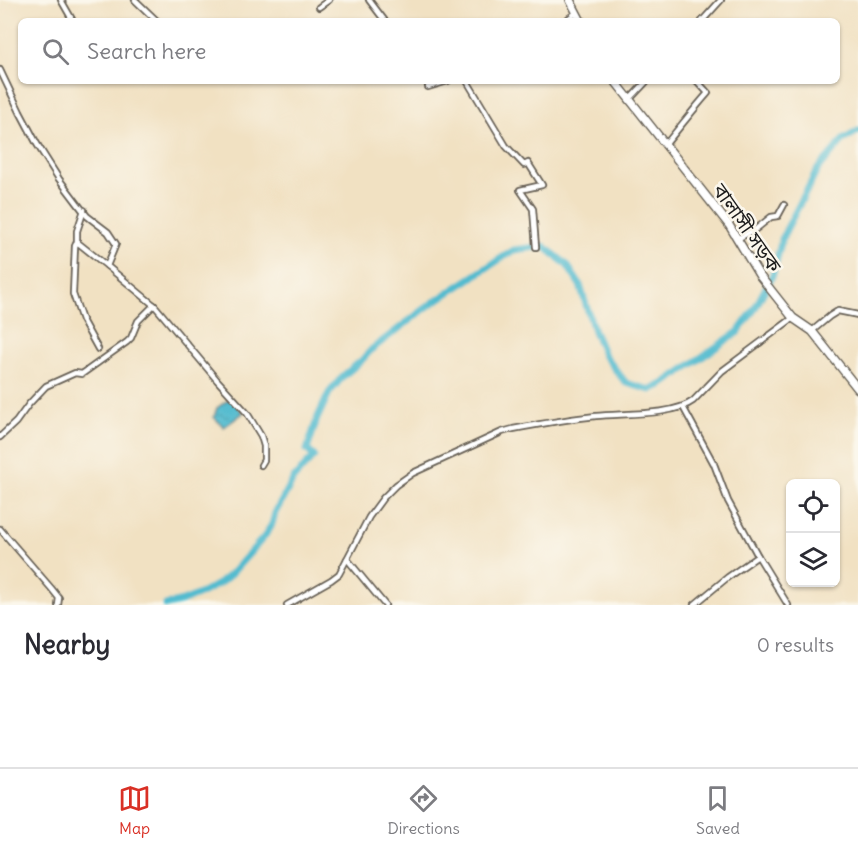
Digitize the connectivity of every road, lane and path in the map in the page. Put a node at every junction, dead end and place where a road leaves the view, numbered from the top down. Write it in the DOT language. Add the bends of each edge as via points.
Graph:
graph roads {
  1 [pos="61,0"];
  2 [pos="135,0"];
  3 [pos="329,0"];
  4 [pos="369,0"];
  5 [pos="570,0"];
  6 [pos="721,0"];
  7 [pos="319,7"];
  8 [pos="576,13"];
  9 [pos="71,18"];
  10 [pos="154,18"];
  11 [pos="383,18"];
  12 [pos="569,18"];
  13 [pos="579,18"];
  14 [pos="705,18"];
  15 [pos="0,70"];
  16 [pos="438,84"];
  17 [pos="469,84"];
  18 [pos="617,84"];
  19 [pos="644,84"];
  20 [pos="700,84"];
  21 [pos="428,87"];
  22 [pos="629,100"];
  23 [pos="665,145"];
  24 [pos="784,205"];
  25 [pos="84,210"];
  26 [pos="737,239"];
  27 [pos="77,242"];
  28 [pos="536,247"];
  29 [pos="107,266"];
  30 [pos="154,305"];
  31 [pos="858,315"];
  32 [pos="793,318"];
  33 [pos="812,331"];
  34 [pos="98,349"];
  35 [pos="858,389"];
  36 [pos="683,407"];
  37 [pos="0,437"];
  38 [pos="261,465"];
  39 [pos="0,529"];
  40 [pos="758,556"];
  41 [pos="347,559"];
  42 [pos="58,605"];
  43 [pos="287,605"];
  44 [pos="385,605"];
  45 [pos="694,605"];
  46 [pos="788,605"];
  1 -- 9 [label="street"];
  2 -- 10 [label="street"];
  3 -- 7 [label="street"];
  4 -- 11 [label="street"];
  5 -- 8 [label="main road"];
  6 -- 14 [label="street"];
  8 -- 12 [label="street"];
  8 -- 13 [label="main road"];
  15 -- 25 [label="street" via="37,144"];
  16 -- 21 [label="street"];
  17 -- 28 [label="street" via="506,146 524,165 528,163 542,185 520,190 533,209"];
  18 -- 22 [label="main road, বালাসী সড়ক"];
  19 -- 22 [label="street"];
  20 -- 23 [label="street" via="708,93"];
  22 -- 23 [label="main road, বালাসী সড়ক"];
  23 -- 26 [label="main road, বালাসী সড়ক"];
  24 -- 26 [label="street" via="778,216"];
  25 -- 27 [label="street"];
  25 -- 29 [label="street" via="116,244"];
  26 -- 32 [label="main road, বালাসী সড়ক"];
  27 -- 29 [label="street"];
  27 -- 34 [label="street" via="73,294"];
  29 -- 30 [label="street"];
  30 -- 37 [label="street" via="138,321 127,342 81,374 46,386"];
  30 -- 38 [label="street" via="247,413 264,446"];
  31 -- 33 [label="street" via="838,311"];
  32 -- 33 [label="main road, বালাসী সড়ক"];
  32 -- 36 [label="street" via="722,371"];
  33 -- 35 [label="main road, বালাসী সড়ক"];
  36 -- 40 [label="street"];
  36 -- 41 [label="street" via="573,419 502,432 396,485 369,517"];
  39 -- 42 [label="street" via="59,598"];
  40 -- 45 [label="street"];
  40 -- 46 [label="street"];
  41 -- 43 [label="street" via="339,574"];
  41 -- 44 [label="street"];
}
